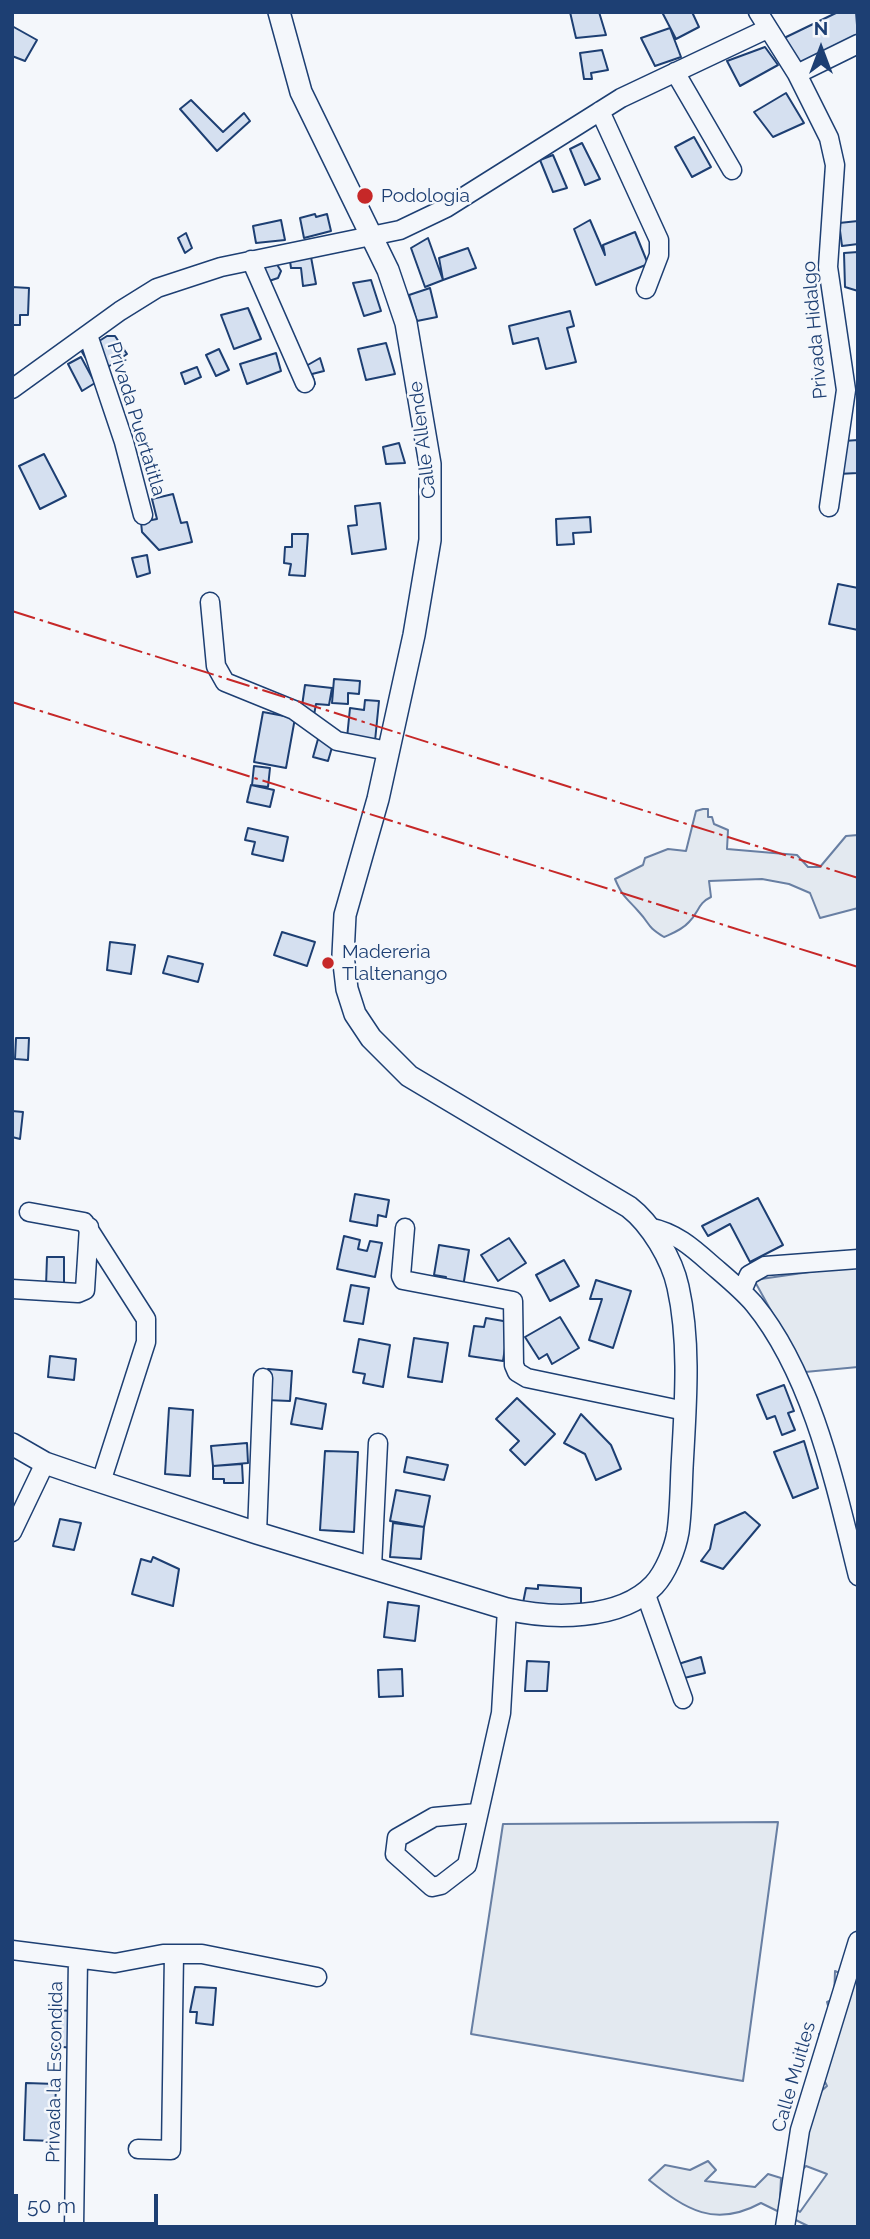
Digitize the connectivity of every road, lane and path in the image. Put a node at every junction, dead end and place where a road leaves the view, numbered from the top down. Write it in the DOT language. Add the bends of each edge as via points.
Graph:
graph roads {
  1 [pos="279,12"];
  2 [pos="758,12"];
  3 [pos="767,29"];
  4 [pos="858,44"];
  5 [pos="675,72"];
  6 [pos="797,74"];
  7 [pos="600,111"];
  8 [pos="732,170"];
  9 [pos="372,234"];
  10 [pos="251,260"];
  11 [pos="646,289"];
  12 [pos="88,335"];
  13 [pos="305,383"];
  14 [pos="12,389"];
  15 [pos="829,507"];
  16 [pos="143,515"];
  17 [pos="210,602"];
  18 [pos="388,751"];
  19 [pos="29,1212"];
  20 [pos="89,1227"];
  21 [pos="649,1227"];
  22 [pos="405,1228"];
  23 [pos="858,1259"];
  24 [pos="12,1289"];
  25 [pos="742,1291"];
  26 [pos="263,1378"];
  27 [pos="685,1411"];
  28 [pos="378,1443"];
  29 [pos="12,1444"];
  30 [pos="46,1463"];
  31 [pos="101,1482"];
  32 [pos="12,1532"];
  33 [pos="257,1533"];
  34 [pos="372,1567"];
  35 [pos="858,1576"];
  36 [pos="645,1592"];
  37 [pos="507,1609"];
  38 [pos="682,1699"];
  39 [pos="477,1813"];
  40 [pos="858,1941"];
  41 [pos="12,1950"];
  42 [pos="174,1954"];
  43 [pos="78,1959"];
  44 [pos="317,1977"];
  45 [pos="138,2149"];
  46 [pos="74,2227"];
  47 [pos="786,2227"];
  1 -- 9 [label="street, Calle Allende" via="301,92"];
  2 -- 3 [label="street, Privada Hidalgo"];
  3 -- 5 [label="street"];
  3 -- 6 [label="street, Privada Hidalgo"];
  4 -- 6 [label="street"];
  5 -- 7 [label="street"];
  5 -- 8 [label="street"];
  6 -- 15 [label="street, Privada Hidalgo" via="829,138 835,165 828,267 846,390"];
  7 -- 9 [label="street" via="446,208 400,230"];
  7 -- 11 [label="street" via="659,240 659,255"];
  9 -- 10 [label="street"];
  9 -- 18 [label="street, Calle Allende" via="405,323 426,433 432,498 421,598"];
  10 -- 12 [label="street" via="189,275 158,288"];
  10 -- 13 [label="street"];
  12 -- 14 [label="street"];
  12 -- 16 [label="street, Privada Puertatitla"];
  17 -- 18 [label="street" via="216,666 225,682 294,710 337,741"];
  18 -- 21 [label="street, Calle Allende" via="343,928 345,977 355,1014 410,1076 629,1207"];
  19 -- 20 [label="street" via="79,1219"];
  20 -- 24 [label="street" via="85,1290"];
  20 -- 31 [label="street" via="146,1319 147,1332"];
  21 -- 25 [label="street" via="689,1245"];
  21 -- 27 [label="street, Calle Allende" via="678,1287"];
  22 -- 27 [label="street" via="403,1280 513,1301 517,1373"];
  23 -- 25 [label="street" via="765,1266 749,1275"];
  25 -- 35 [label="street" via="782,1345 801,1387 822,1441"];
  26 -- 33 [label="street"];
  27 -- 36 [label="street, Calle Allende" via="677,1534 665,1569"];
  28 -- 34 [label="street"];
  29 -- 30 [label="street"];
  30 -- 31 [label="street"];
  30 -- 32 [label="street"];
  31 -- 33 [label="street"];
  33 -- 34 [label="street"];
  34 -- 37 [label="street"];
  36 -- 37 [label="street" via="608,1610 572,1616"];
  36 -- 38 [label="street"];
  37 -- 39 [label="street" via="501,1713"];
  39 -- 39 [label="street" via="467,1865 441,1885 426,1884 395,1854 397,1838 426,1820"];
  40 -- 47 [label="street, Calle Muitles" via="800,2130"];
  41 -- 43 [label="street"];
  42 -- 43 [label="street" via="115,1963"];
  42 -- 44 [label="street" via="202,1954"];
  42 -- 45 [label="street" via="171,2150"];
  43 -- 46 [label="street, Privada la Escondida"];
}
